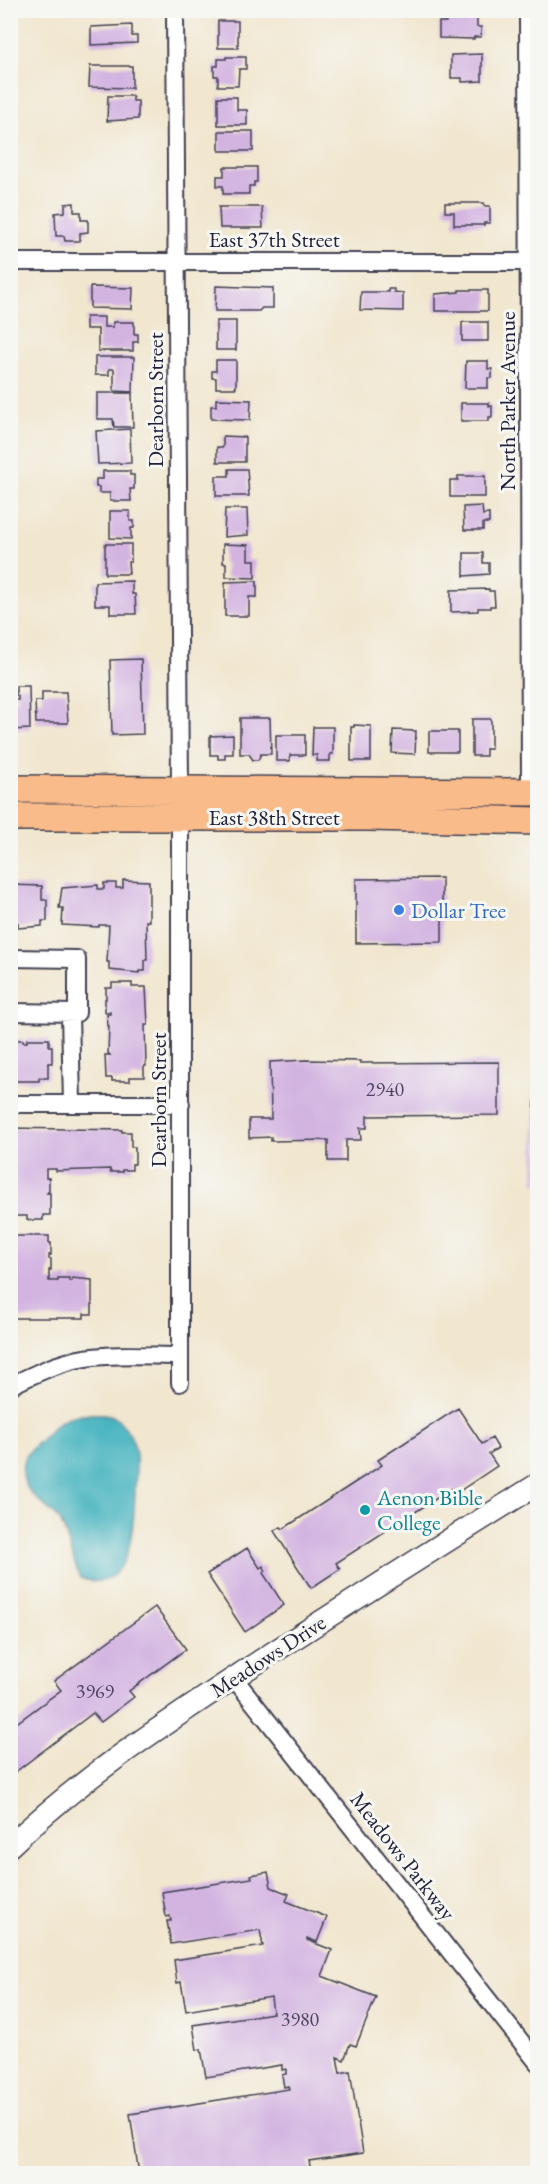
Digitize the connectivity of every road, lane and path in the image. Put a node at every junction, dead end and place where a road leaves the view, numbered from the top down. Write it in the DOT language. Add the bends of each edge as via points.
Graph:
graph roads {
  1 [pos="175,10"];
  2 [pos="528,10"];
  3 [pos="177,261"];
  4 [pos="10,262"];
  5 [pos="533,262"];
  6 [pos="10,789"];
  7 [pos="534,792"];
  8 [pos="180,803"];
  9 [pos="10,817"];
  10 [pos="537,821"];
  11 [pos="10,958"];
  12 [pos="10,1012"];
  13 [pos="70,1013"];
  14 [pos="10,1104"];
  15 [pos="72,1104"];
  16 [pos="181,1104"];
  17 [pos="180,1356"];
  18 [pos="14,1379"];
  19 [pos="180,1383"];
  20 [pos="537,1484"];
  21 [pos="234,1678"];
  22 [pos="10,1846"];
  23 [pos="537,2063"];
  1 -- 3 [label="street, Dearborn Street"];
  2 -- 5 [label="street, North Parker Avenue"];
  3 -- 4 [label="street, East 37th Street"];
  3 -- 5 [label="street, East 37th Street"];
  3 -- 8 [label="street, Dearborn Street"];
  5 -- 7 [label="street, North Parker Avenue"];
  6 -- 8 [label="main road, East 38th Street"];
  7 -- 8 [label="main road, East 38th Street"];
  8 -- 9 [label="main road, East 38th Street"];
  8 -- 10 [label="main road, East 38th Street"];
  8 -- 16 [label="street, Dearborn Street"];
  11 -- 13 [label="street" via="77,959 77,1013"];
  12 -- 13 [label="street"];
  13 -- 15 [label="street"];
  14 -- 15 [label="street"];
  15 -- 16 [label="street"];
  16 -- 17 [label="street, Dearborn Street"];
  17 -- 18 [label="street" via="85,1358"];
  17 -- 19 [label="street, Dearborn Street"];
  20 -- 21 [label="street, Meadows Drive"];
  21 -- 22 [label="street, Meadows Drive" via="79,1785"];
  21 -- 23 [label="street, Meadows Parkway"];
}
